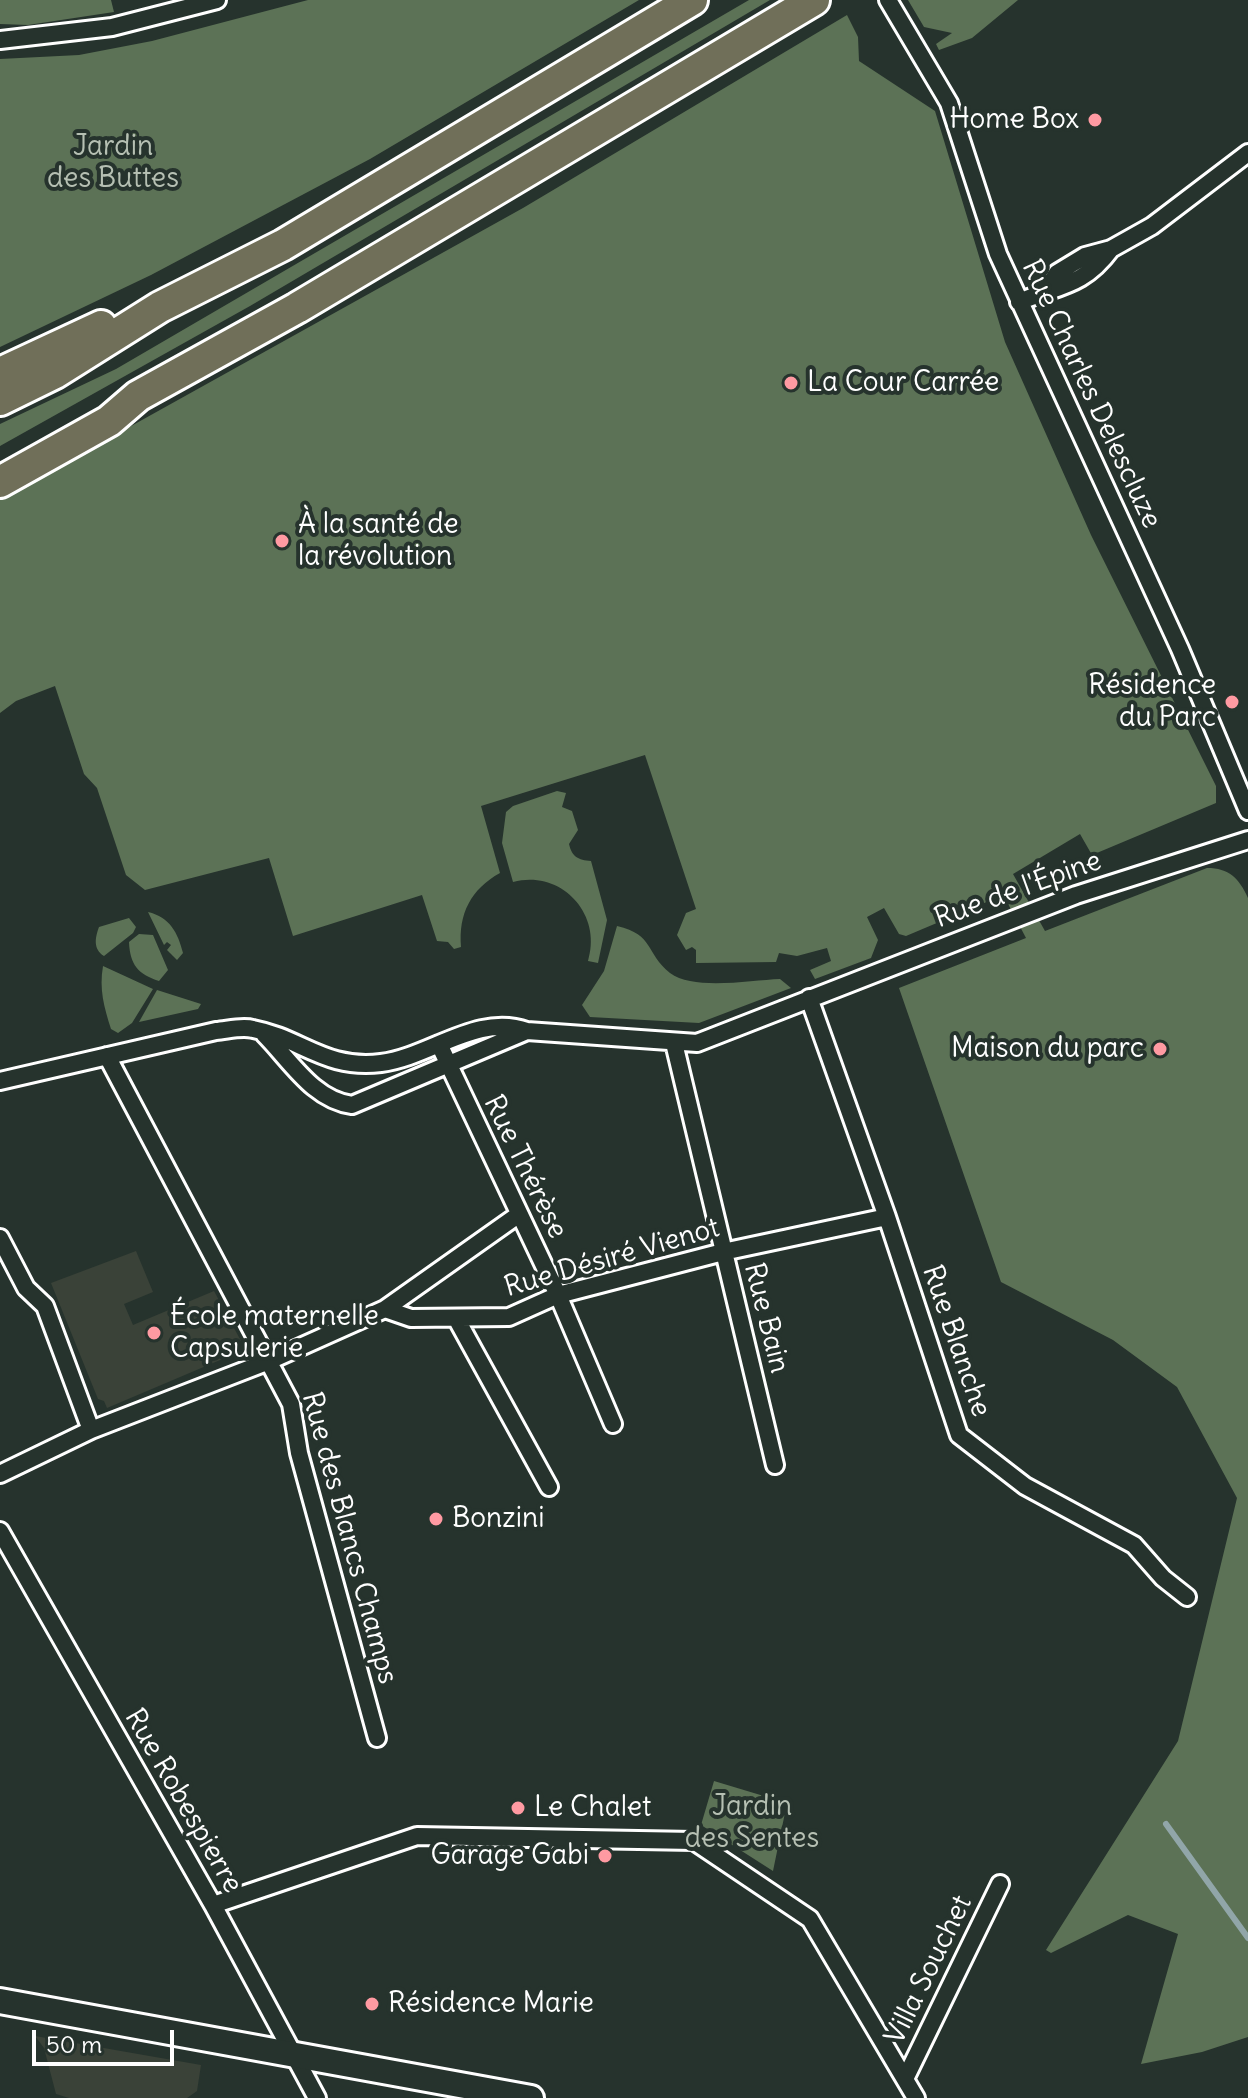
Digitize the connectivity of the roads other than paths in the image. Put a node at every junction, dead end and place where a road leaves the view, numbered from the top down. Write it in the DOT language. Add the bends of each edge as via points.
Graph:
graph roads {
  1 [pos="217,0"];
  2 [pos="692,0"];
  3 [pos="814,0"];
  4 [pos="888,0"];
  5 [pos="0,40"];
  6 [pos="1248,153"];
  7 [pos="1019,302"];
  8 [pos="160,307"];
  9 [pos="0,373"];
  10 [pos="138,396"];
  11 [pos="0,400"];
  12 [pos="0,459"];
  13 [pos="0,482"];
  14 [pos="1248,811"];
  15 [pos="1248,840"];
  16 [pos="809,998"];
  17 [pos="262,1031"];
  18 [pos="527,1031"];
  19 [pos="674,1043"];
  20 [pos="439,1044"];
  21 [pos="107,1056"];
  22 [pos="447,1064"];
  23 [pos="0,1081"];
  24 [pos="518,1215"];
  25 [pos="887,1217"];
  26 [pos="0,1238"];
  27 [pos="723,1252"];
  28 [pos="558,1295"];
  29 [pos="385,1309"];
  30 [pos="456,1318"];
  31 [pos="269,1361"];
  32 [pos="613,1424"];
  33 [pos="91,1430"];
  34 [pos="775,1465"];
  35 [pos="0,1474"];
  36 [pos="549,1487"];
  37 [pos="0,1531"];
  38 [pos="1187,1597"];
  39 [pos="377,1738"];
  40 [pos="1000,1884"];
  41 [pos="213,1905"];
  42 [pos="0,2001"];
  43 [pos="294,2055"];
  44 [pos="905,2079"];
  45 [pos="317,2098"];
  46 [pos="531,2098"];
  47 [pos="916,2098"];
  1 -- 5 [label="street" via="112,27"];
  2 -- 8 [label="highway" via="283,245"];
  3 -- 10 [label="highway" via="297,308"];
  4 -- 7 [label="street, Rue Charles Delescluze" via="949,103"];
  6 -- 7 [label="street" via="1199,194 1111,249 1095,270 1067,287"];
  7 -- 14 [label="street, Rue Charles Delescluze" via="1121,518"];
  8 -- 9 [label="highway" via="93,329"];
  8 -- 11 [label="highway" via="55,373"];
  10 -- 12 [label="highway" via="93,409"];
  10 -- 13 [label="highway" via="109,421"];
  15 -- 16 [label="street, Rue de l'Épine" via="1076,895"];
  16 -- 19 [label="street, Rue de l'Épine" via="697,1043"];
  16 -- 25 [label="street, Rue Blanche"];
  17 -- 20 [label="street, Rue de l'Épine" via="311,1054 351,1064 382,1063"];
  17 -- 21 [label="street" via="216,1031"];
  17 -- 22 [label="street" via="334,1103 352,1105"];
  18 -- 19 [label="street, Rue de l'Épine"];
  18 -- 20 [label="street, Rue de l'Épine" via="509,1024"];
  18 -- 22 [label="street"];
  19 -- 27 [label="street, Rue Bain"];
  20 -- 22 [label="street, Rue Thérèse"];
  21 -- 23 [label="street"];
  21 -- 31 [label="street, Rue des Blancs Champs"];
  22 -- 24 [label="street, Rue Thérèse"];
  24 -- 28 [label="street, Rue Thérèse"];
  24 -- 29 [label="street"];
  25 -- 27 [label="street, Rue Désiré Vienot"];
  25 -- 38 [label="street, Rue Blanche" via="959,1435 1025,1486 1134,1545"];
  26 -- 33 [label="street" via="26,1288 45,1306"];
  27 -- 28 [label="street, Rue Désiré Vienot"];
  27 -- 34 [label="street, Rue Bain"];
  28 -- 30 [label="street, Rue Désiré Vienot" via="509,1317"];
  28 -- 32 [label="street, Rue Thérèse"];
  29 -- 30 [label="street, Rue Désiré Vienot" via="411,1318"];
  29 -- 31 [label="street"];
  30 -- 36 [label="street"];
  31 -- 33 [label="street"];
  31 -- 39 [label="street, Rue des Blancs Champs" via="291,1404 299,1453"];
  33 -- 35 [label="street"];
  37 -- 41 [label="street, Rue Robespierre"];
  40 -- 44 [label="street, Villa Souchet"];
  41 -- 43 [label="street, Rue Robespierre"];
  41 -- 44 [label="street" via="417,1836 694,1841 810,1919"];
  42 -- 43 [label="main road"];
  43 -- 45 [label="street, Rue Robespierre"];
  43 -- 46 [label="main road"];
  44 -- 47 [label="street"];
}
